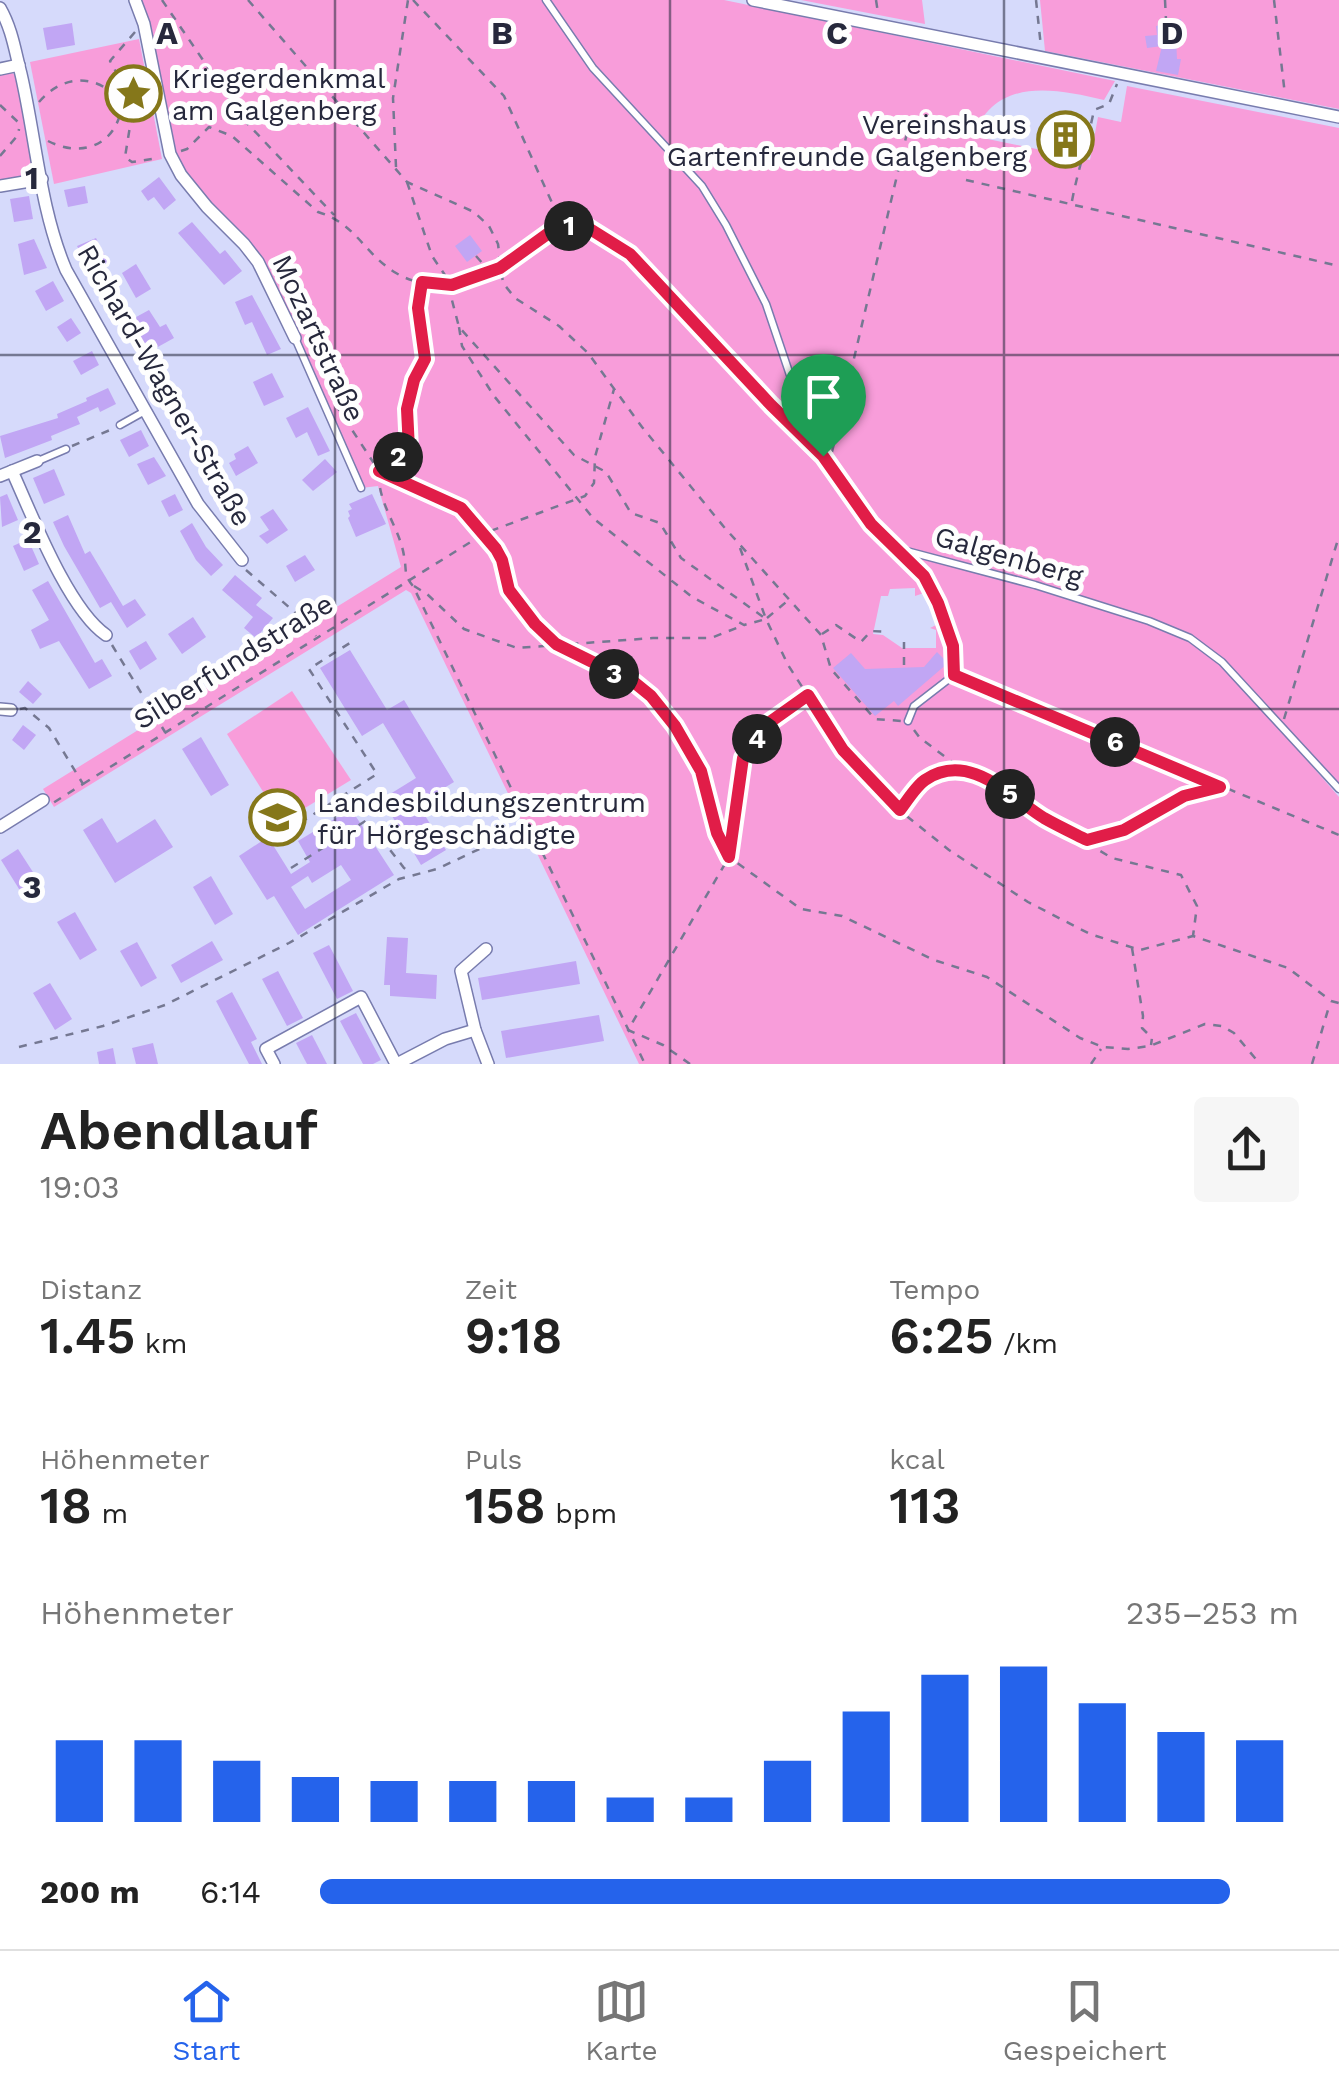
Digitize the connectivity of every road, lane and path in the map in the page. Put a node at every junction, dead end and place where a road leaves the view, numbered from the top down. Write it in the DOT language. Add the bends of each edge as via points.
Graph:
graph roads {
  1 [pos="135,0"];
  2 [pos="162,0"];
  3 [pos="248,0"];
  4 [pos="411,0"];
  5 [pos="546,0"];
  6 [pos="753,0"];
  7 [pos="1036,0"];
  8 [pos="1164,0"];
  9 [pos="1274,0"];
  10 [pos="0,8"];
  11 [pos="1166,20"];
  12 [pos="144,24"];
  13 [pos="1042,58"];
  14 [pos="19,66"];
  15 [pos="0,69"];
  16 [pos="308,71"];
  17 [pos="1121,74"];
  18 [pos="266,78"];
  19 [pos="125,101"];
  20 [pos="0,105"];
  21 [pos="1286,106"];
  22 [pos="912,116"];
  23 [pos="1339,117"];
  24 [pos="29,123"];
  25 [pos="170,154"];
  26 [pos="0,156"];
  27 [pos="902,164"];
  28 [pos="396,170"];
  29 [pos="928,171"];
  30 [pos="42,179"];
  31 [pos="966,180"];
  32 [pos="406,182"];
  33 [pos="0,186"];
  34 [pos="1072,203"];
  35 [pos="336,216"];
  36 [pos="582,224"];
  37 [pos="476,256"];
  38 [pos="1339,266"];
  39 [pos="500,268"];
  40 [pos="422,282"];
  41 [pos="450,285"];
  42 [pos="459,327"];
  43 [pos="294,338"];
  44 [pos="614,389"];
  45 [pos="332,400"];
  46 [pos="146,410"];
  47 [pos="120,425"];
  48 [pos="66,449"];
  49 [pos="823,456"];
  50 [pos="37,461"];
  51 [pos="596,465"];
  52 [pos="379,471"];
  53 [pos="6,474"];
  54 [pos="376,479"];
  55 [pos="360,488"];
  56 [pos="578,500"];
  57 [pos="484,533"];
  58 [pos="1339,536"];
  59 [pos="738,542"];
  60 [pos="898,548"];
  61 [pos="242,560"];
  62 [pos="409,580"];
  63 [pos="388,584"];
  64 [pos="413,586"];
  65 [pos="397,588"];
  66 [pos="790,598"];
  67 [pos="766,619"];
  68 [pos="744,625"];
  69 [pos="889,632"];
  70 [pos="106,635"];
  71 [pos="821,635"];
  72 [pos="317,637"];
  73 [pos="353,641"];
  74 [pos="904,642"];
  75 [pos="556,644"];
  76 [pos="904,665"];
  77 [pos="954,675"];
  78 [pos="808,695"];
  79 [pos="6,709"];
  80 [pos="908,721"];
  81 [pos="1282,725"];
  82 [pos="166,734"];
  83 [pos="963,770"];
  84 [pos="84,784"];
  85 [pos="1220,787"];
  86 [pos="1339,789"];
  87 [pos="46,803"];
  88 [pos="900,810"];
  89 [pos="0,826"];
  90 [pos="524,828"];
  91 [pos="1338,834"];
  92 [pos="273,840"];
  93 [pos="1087,840"];
  94 [pos="729,857"];
  95 [pos="291,868"];
  96 [pos="415,874"];
  97 [pos="1193,936"];
  98 [pos="1132,947"];
  99 [pos="486,949"];
  100 [pos="1331,1001"];
  101 [pos="1339,1003"];
  102 [pos="475,1030"];
  103 [pos="628,1030"];
  104 [pos="1150,1046"];
  105 [pos="19,1047"];
  106 [pos="1103,1047"];
  107 [pos="274,1064"];
  108 [pos="397,1064"];
  109 [pos="488,1064"];
  110 [pos="645,1064"];
  111 [pos="690,1064"];
  112 [pos="1091,1064"];
  113 [pos="1260,1064"];
  114 [pos="1312,1064"];
  1 -- 12 [label="street, Mozartstraße"];
  2 -- 35 [label="path" via="244,120"];
  3 -- 16 [label="path"];
  4 -- 28 [label="path" via="393,98"];
  4 -- 36 [label="path" via="504,96 553,206"];
  5 -- 49 [label="lane, Galgenberg" via="594,68 718,212 766,304"];
  6 -- 13 [label="street"];
  7 -- 13 [label="path"];
  8 -- 11 [label="path"];
  9 -- 21 [label="path"];
  10 -- 14 [label="street, Richard-Wagner-Straße"];
  12 -- 19 [label="path" via="110,61 125,84"];
  12 -- 25 [label="street, Mozartstraße"];
  13 -- 17 [label="street"];
  14 -- 15 [label="street"];
  14 -- 24 [label="street, Richard-Wagner-Straße"];
  16 -- 18 [label="path"];
  16 -- 28 [label="path"];
  17 -- 21 [label="street"];
  17 -- 34 [label="path" via="1109,104 1094,110"];
  18 -- 18 [label="path" via="254,71 243,80 254,90"];
  19 -- 24 [label="path" via="100,84 75,79 46,94"];
  19 -- 24 [label="path" via="109,134 83,150 58,146"];
  19 -- 25 [label="path" via="127,160"];
  20 -- 24 [label="path"];
  21 -- 23 [label="street"];
  22 -- 27 [label="path"];
  24 -- 26 [label="path"];
  24 -- 30 [label="street, Richard-Wagner-Straße"];
  25 -- 35 [label="path" via="187,149 209,126 218,128 318,212"];
  25 -- 43 [label="street, Mozartstraße" via="206,207 258,262"];
  27 -- 29 [label="path"];
  27 -- 49 [label="path" via="834,451"];
  28 -- 32 [label="path"];
  30 -- 33 [label="street"];
  30 -- 46 [label="street, Richard-Wagner-Straße" via="66,270"];
  31 -- 34 [label="path"];
  32 -- 39 [label="path" via="490,226"];
  32 -- 41 [label="path" via="432,256"];
  34 -- 38 [label="path"];
  35 -- 40 [label="path" via="395,272"];
  36 -- 39 [label="path" via="553,230"];
  36 -- 49 [label="path" via="630,254"];
  37 -- 39 [label="path"];
  39 -- 41 [label="path"];
  39 -- 44 [label="path" via="515,298 559,326"];
  40 -- 41 [label="path"];
  40 -- 52 [label="path" via="418,308 425,359 407,409 409,449"];
  41 -- 42 [label="path"];
  42 -- 51 [label="path" via="574,455"];
  42 -- 56 [label="path" via="462,346 494,396"];
  43 -- 55 [label="lane, Mozartstraße"];
  44 -- 51 [label="path"];
  44 -- 59 [label="path"];
  45 -- 52 [label="path"];
  46 -- 47 [label="lane"];
  46 -- 61 [label="street, Richard-Wagner-Straße" via="198,504"];
  47 -- 48 [label="path"];
  48 -- 50 [label="lane"];
  49 -- 60 [label="lane, Galgenberg" via="853,502"];
  50 -- 53 [label="street"];
  51 -- 56 [label="path" via="594,484"];
  51 -- 67 [label="path" via="631,512 660,523 681,558"];
  52 -- 54 [label="path"];
  52 -- 57 [label="path" via="461,508"];
  52 -- 62 [label="path"];
  53 -- 70 [label="street" via="92,626"];
  56 -- 57 [label="path, Silberfundstraße"];
  56 -- 68 [label="path" via="692,597"];
  57 -- 62 [label="path, Silberfundstraße"];
  57 -- 75 [label="path" via="502,560 509,590"];
  58 -- 81 [label="path"];
  59 -- 66 [label="path"];
  59 -- 67 [label="path"];
  60 -- 77 [label="lane" via="938,603 953,646"];
  60 -- 81 [label="lane, Galgenberg" via="1190,638"];
  61 -- 72 [label="path, Richard-Wagner-Straße"];
  62 -- 64 [label="path"];
  62 -- 65 [label="path, Silberfundstraße"];
  63 -- 65 [label="path"];
  64 -- 75 [label="path" via="464,629 488,639 517,648"];
  64 -- 103 [label="path"];
  65 -- 72 [label="path, Silberfundstraße"];
  66 -- 67 [label="path"];
  66 -- 71 [label="path"];
  67 -- 68 [label="path"];
  67 -- 78 [label="path"];
  68 -- 75 [label="path" via="710,638"];
  69 -- 71 [label="path" via="871,631 861,642 836,625"];
  70 -- 82 [label="path"];
  71 -- 80 [label="path" via="831,669 875,719"];
  72 -- 82 [label="path, Silberfundstraße"];
  73 -- 92 [label="path" via="309,669 377,774"];
  74 -- 76 [label="path"];
  75 -- 94 [label="path" via="651,696 701,771"];
  77 -- 80 [label="lane" via="914,706"];
  77 -- 85 [label="path"];
  78 -- 88 [label="path" via="843,750"];
  78 -- 94 [label="path" via="770,722 743,758"];
  79 -- 84 [label="path" via="25,708 49,728"];
  80 -- 83 [label="path"];
  81 -- 86 [label="lane, Galgenberg"];
  82 -- 84 [label="path, Silberfundstraße"];
  83 -- 88 [label="path" via="921,782"];
  83 -- 93 [label="path" via="991,780"];
  84 -- 87 [label="path, Silberfundstraße"];
  85 -- 91 [label="path"];
  85 -- 93 [label="path"];
  87 -- 89 [label="street"];
  88 -- 98 [label="path" via="1028,902"];
  90 -- 96 [label="path"];
  93 -- 97 [label="path" via="1112,858 1180,874 1196,906"];
  94 -- 103 [label="path"];
  94 -- 106 [label="path" via="801,909 842,916 987,977"];
  95 -- 96 [label="path" via="367,820"];
  96 -- 105 [label="path" via="165,1005"];
  97 -- 98 [label="path"];
  97 -- 100 [label="path" via="1288,968"];
  98 -- 104 [label="path"];
  99 -- 102 [label="street" via="461,970"];
  100 -- 101 [label="path"];
  100 -- 114 [label="path"];
  102 -- 108 [label="street"];
  102 -- 109 [label="street"];
  103 -- 110 [label="path"];
  103 -- 111 [label="path"];
  104 -- 106 [label="path"];
  104 -- 113 [label="path" via="1205,1024 1222,1026"];
  106 -- 112 [label="path"];
  107 -- 108 [label="street" via="266,1049 361,997"];
}
